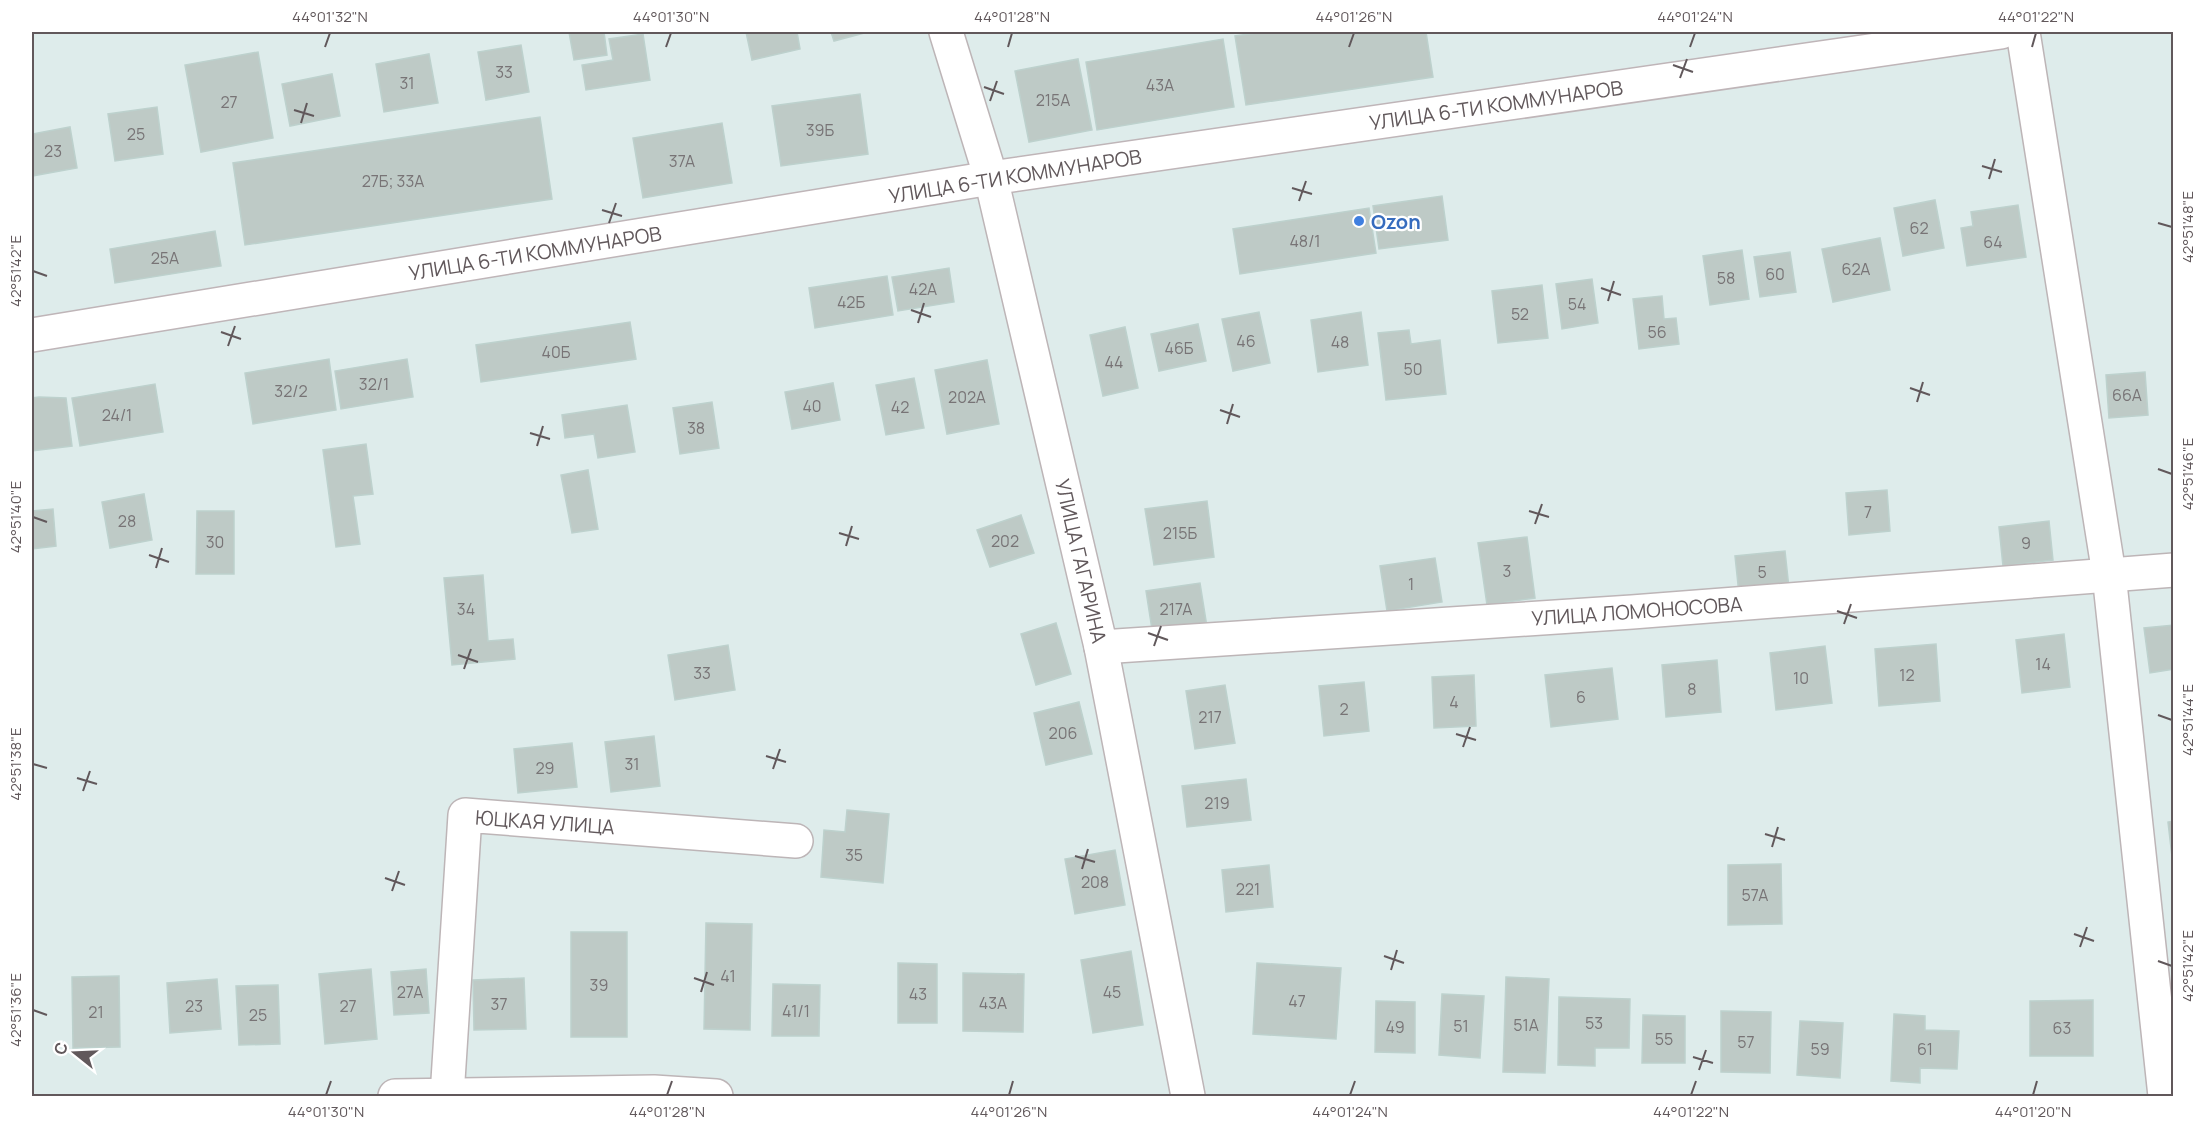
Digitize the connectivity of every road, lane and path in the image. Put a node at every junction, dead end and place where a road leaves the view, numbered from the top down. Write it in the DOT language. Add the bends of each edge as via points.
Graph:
graph roads {
  1 [pos="946,32"];
  2 [pos="2001,32"];
  3 [pos="2023,32"];
  4 [pos="991,178"];
  5 [pos="32,335"];
  6 [pos="2174,570"];
  7 [pos="2109,574"];
  8 [pos="1101,647"];
  9 [pos="796,841"];
  10 [pos="655,1094"];
  11 [pos="395,1096"];
  12 [pos="447,1096"];
  13 [pos="716,1096"];
  14 [pos="1188,1096"];
  15 [pos="2165,1096"];
  1 -- 4 [label="street, УЛИЦА ГАГАРИНА"];
  2 -- 4 [label="street, УЛИЦА 6-ТИ КОММУНАРОВ"];
  3 -- 7 [label="street"];
  4 -- 5 [label="street, УЛИЦА 6-ТИ КОММУНАРОВ"];
  4 -- 8 [label="street, УЛИЦА ГАГАРИНА"];
  6 -- 7 [label="street, УЛИЦА ЛОМОНОСОВА"];
  7 -- 8 [label="street, УЛИЦА ЛОМОНОСОВА" via="1620,613"];
  7 -- 15 [label="street"];
  8 -- 14 [label="street, УЛИЦА ГАГАРИНА"];
  9 -- 12 [label="street, ЮЦКАЯ УЛИЦА" via="465,815"];
  10 -- 12 [label="street"];
  10 -- 13 [label="street"];
  11 -- 12 [label="street"];
}
